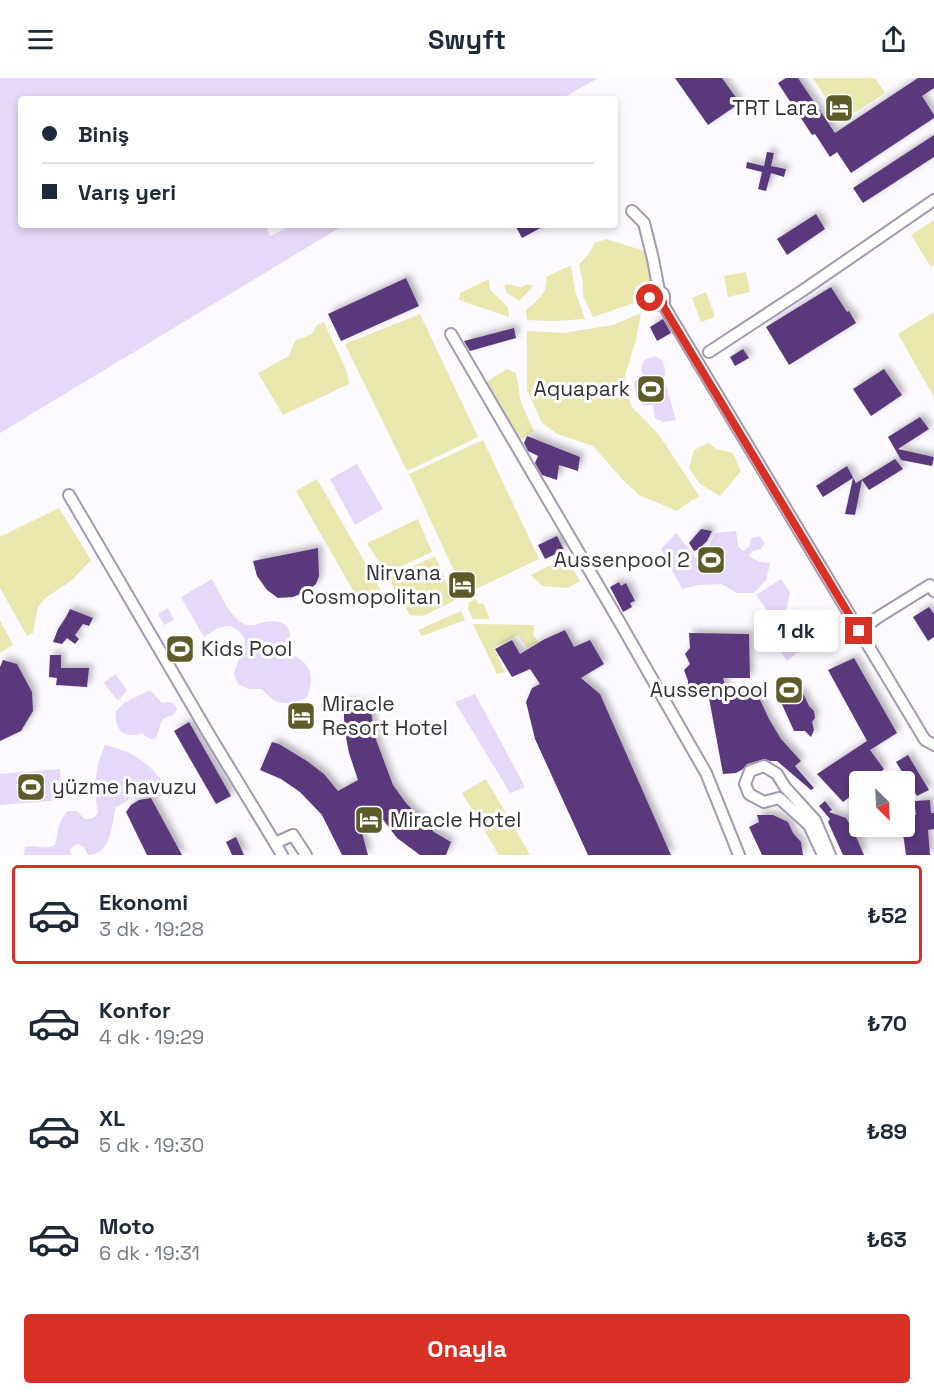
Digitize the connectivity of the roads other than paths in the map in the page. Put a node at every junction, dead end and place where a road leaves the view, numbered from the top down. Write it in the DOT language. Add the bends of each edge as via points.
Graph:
graph roads {
  1 [pos="934,200"];
  2 [pos="632,211"];
  3 [pos="451,334"];
  4 [pos="709,352"];
  5 [pos="69,495"];
  6 [pos="934,591"];
  7 [pos="859,631"];
  8 [pos="934,745"];
  9 [pos="275,843"];
  10 [pos="282,855"];
  11 [pos="306,855"];
  12 [pos="739,855"];
  13 [pos="823,855"];
  14 [pos="830,855"];
  1 -- 4 [label="street"];
  2 -- 7 [label="street" via="644,223 659,291 664,295 663,306"];
  3 -- 12 [label="street" via="706,773"];
  5 -- 9 [label="street"];
  6 -- 7 [label="street" via="930,585"];
  7 -- 8 [label="street" via="925,740"];
  9 -- 10 [label="street"];
  9 -- 11 [label="street" via="293,835"];
  13 -- 14 [label="street" via="809,825 779,798 764,802 749,794 745,784 750,771 764,766 777,774 814,820"];
}
